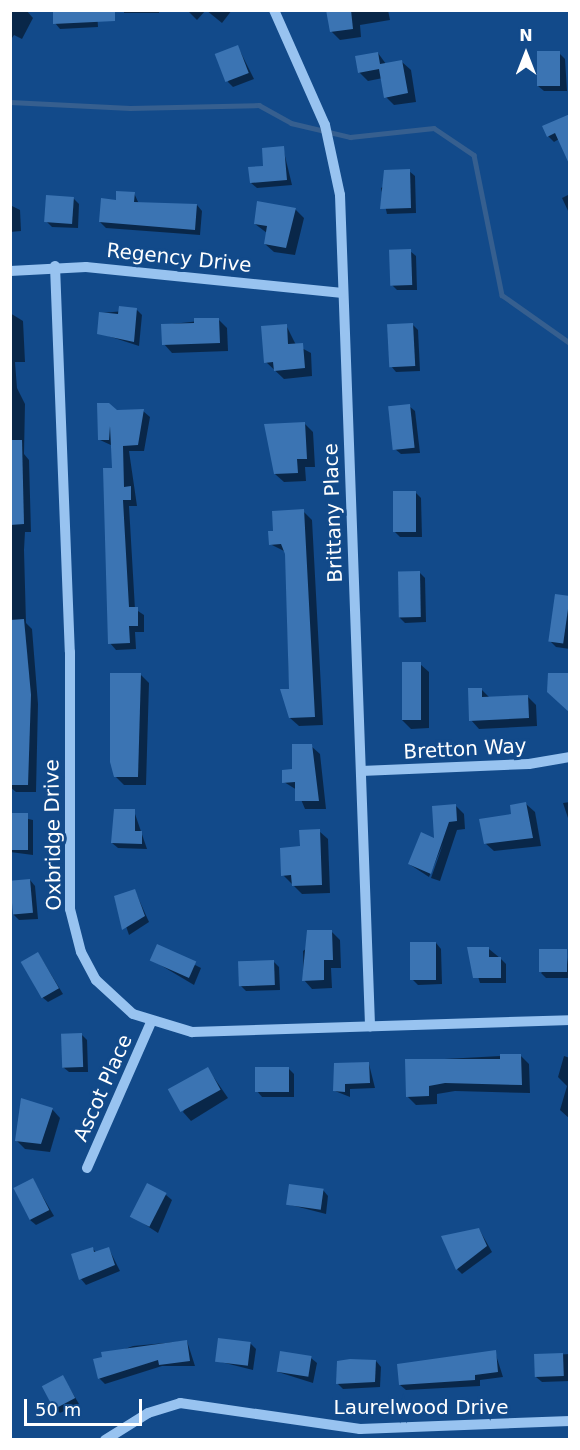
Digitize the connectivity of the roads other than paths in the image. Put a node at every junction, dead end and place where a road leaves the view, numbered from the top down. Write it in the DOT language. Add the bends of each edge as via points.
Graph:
graph roads {
  1 [pos="274,10"];
  2 [pos="55,266"];
  3 [pos="10,272"];
  4 [pos="343,293"];
  5 [pos="570,758"];
  6 [pos="361,771"];
  7 [pos="570,1020"];
  8 [pos="151,1022"];
  9 [pos="370,1026"];
  10 [pos="87,1168"];
  11 [pos="570,1421"];
  12 [pos="105,1440"];
  1 -- 4 [label="street, Brittany Place" via="330,141 340,195"];
  2 -- 3 [label="street, Regency Drive"];
  2 -- 4 [label="street, Regency Drive"];
  2 -- 8 [label="street, Oxbridge Drive" via="70,652 70,909 81,952 96,980 118,1004"];
  4 -- 6 [label="street, Brittany Place"];
  5 -- 6 [label="street, Bretton Way" via="530,764"];
  6 -- 9 [label="street, Brittany Place"];
  7 -- 9 [label="street, Oxbridge Drive"];
  8 -- 9 [label="street, Oxbridge Drive" via="205,1033"];
  8 -- 10 [label="street, Ascot Place"];
  11 -- 12 [label="street, Laurelwood Drive" via="360,1429 180,1403 148,1413"];
}
